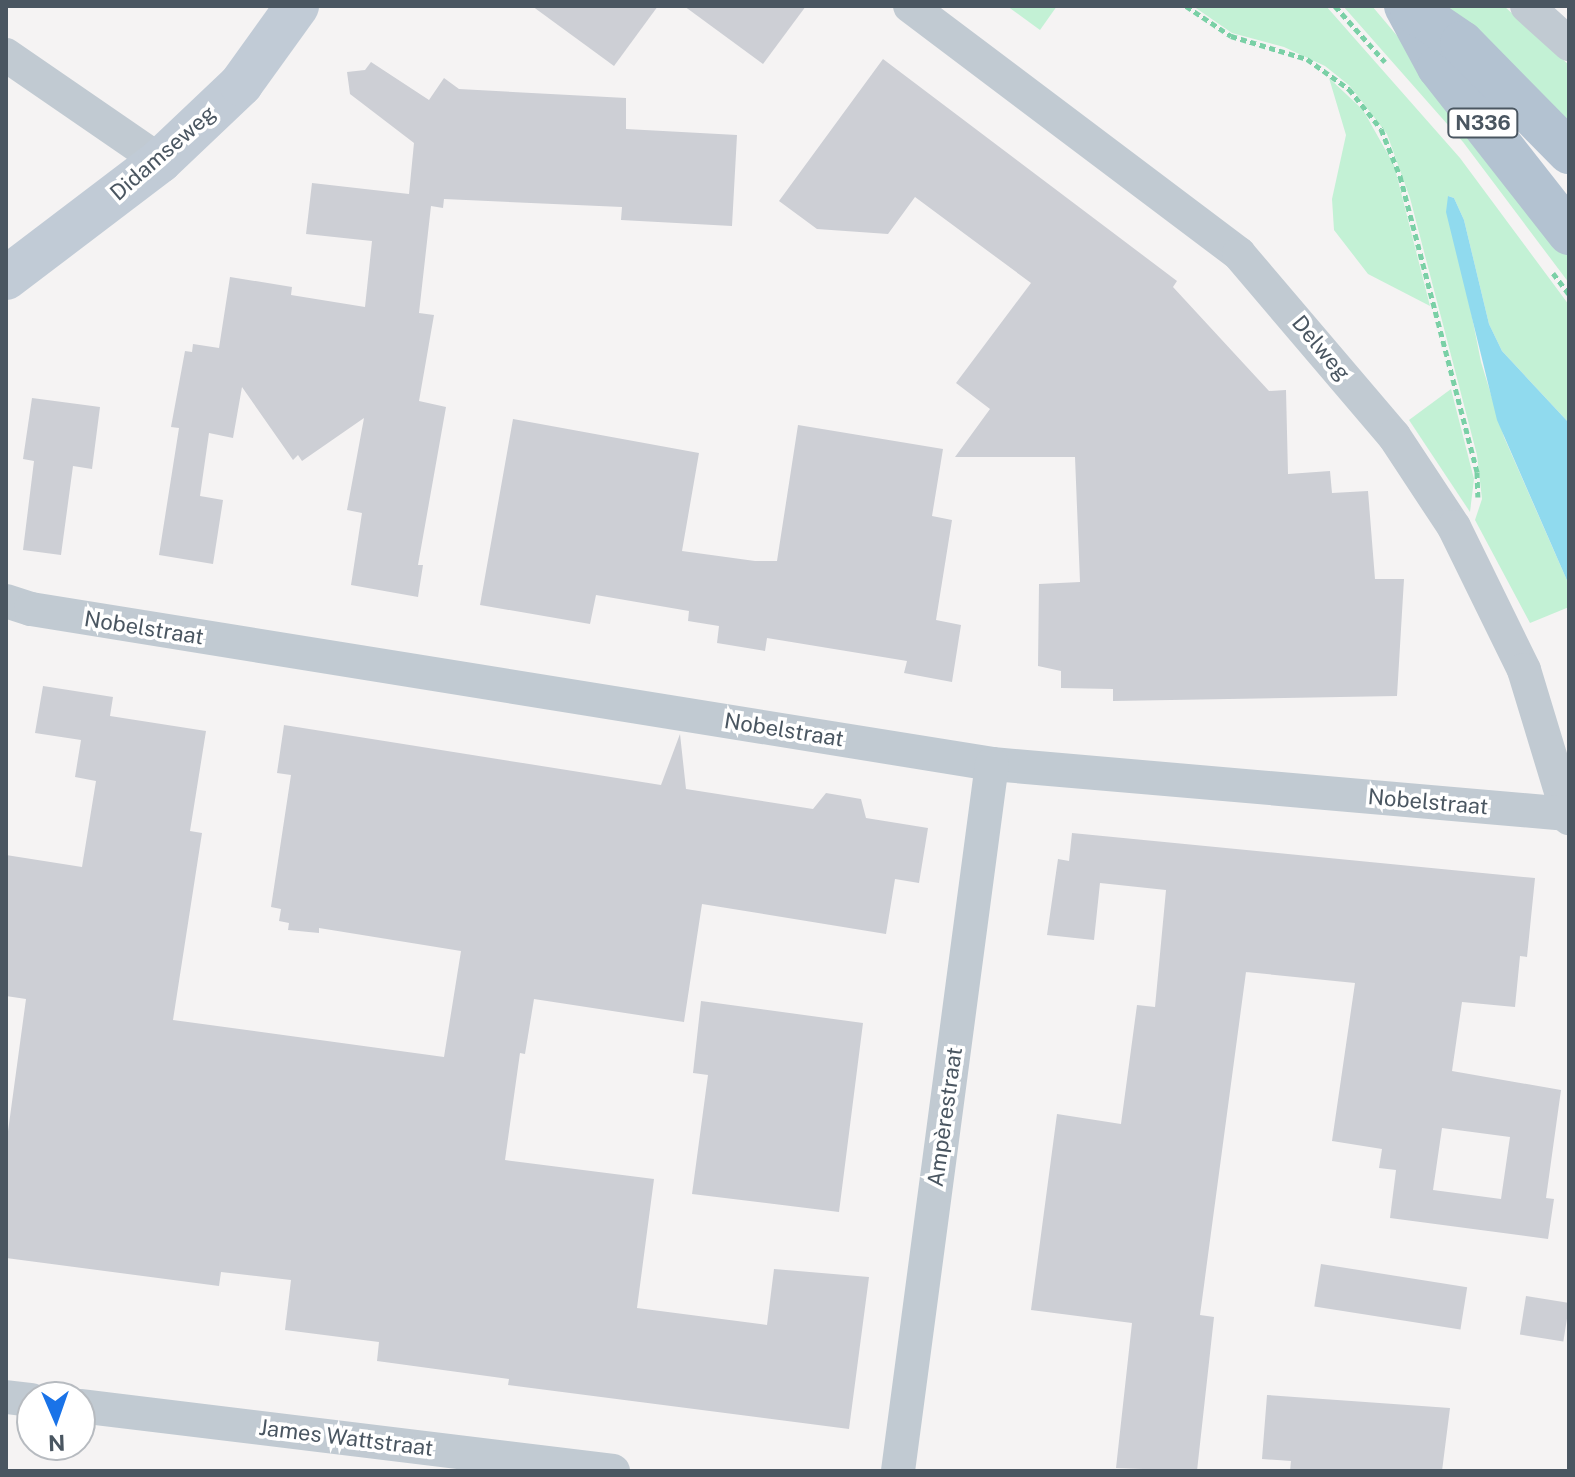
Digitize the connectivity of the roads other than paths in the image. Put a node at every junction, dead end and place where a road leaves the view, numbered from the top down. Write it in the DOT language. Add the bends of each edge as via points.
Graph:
graph roads {
  1 [pos="297,6"];
  2 [pos="910,6"];
  3 [pos="1406,6"];
  4 [pos="1527,6"];
  5 [pos="1569,44"];
  6 [pos="6,55"];
  7 [pos="1569,152"];
  8 [pos="160,161"];
  9 [pos="1569,233"];
  10 [pos="6,278"];
  11 [pos="6,601"];
  12 [pos="992,764"];
  13 [pos="1569,816"];
  14 [pos="96,1408"];
  15 [pos="613,1471"];
  16 [pos="898,1471"];
  1 -- 8 [label="street, Didamseweg" via="241,84"];
  2 -- 13 [label="street, Delweg" via="1239,254 1394,436 1454,527 1524,670"];
  3 -- 7 [label="main road, N336" via="1462,43"];
  3 -- 9 [label="main road, N336" via="1439,67"];
  4 -- 5 [label="street"];
  6 -- 8 [label="street"];
  8 -- 10 [label="street, Didamseweg"];
  11 -- 12 [label="street, Nobelstraat"];
  12 -- 13 [label="street, Nobelstraat"];
  12 -- 16 [label="street, Ampèrestraat"];
  14 -- 15 [label="street, James Wattstraat"];
}
